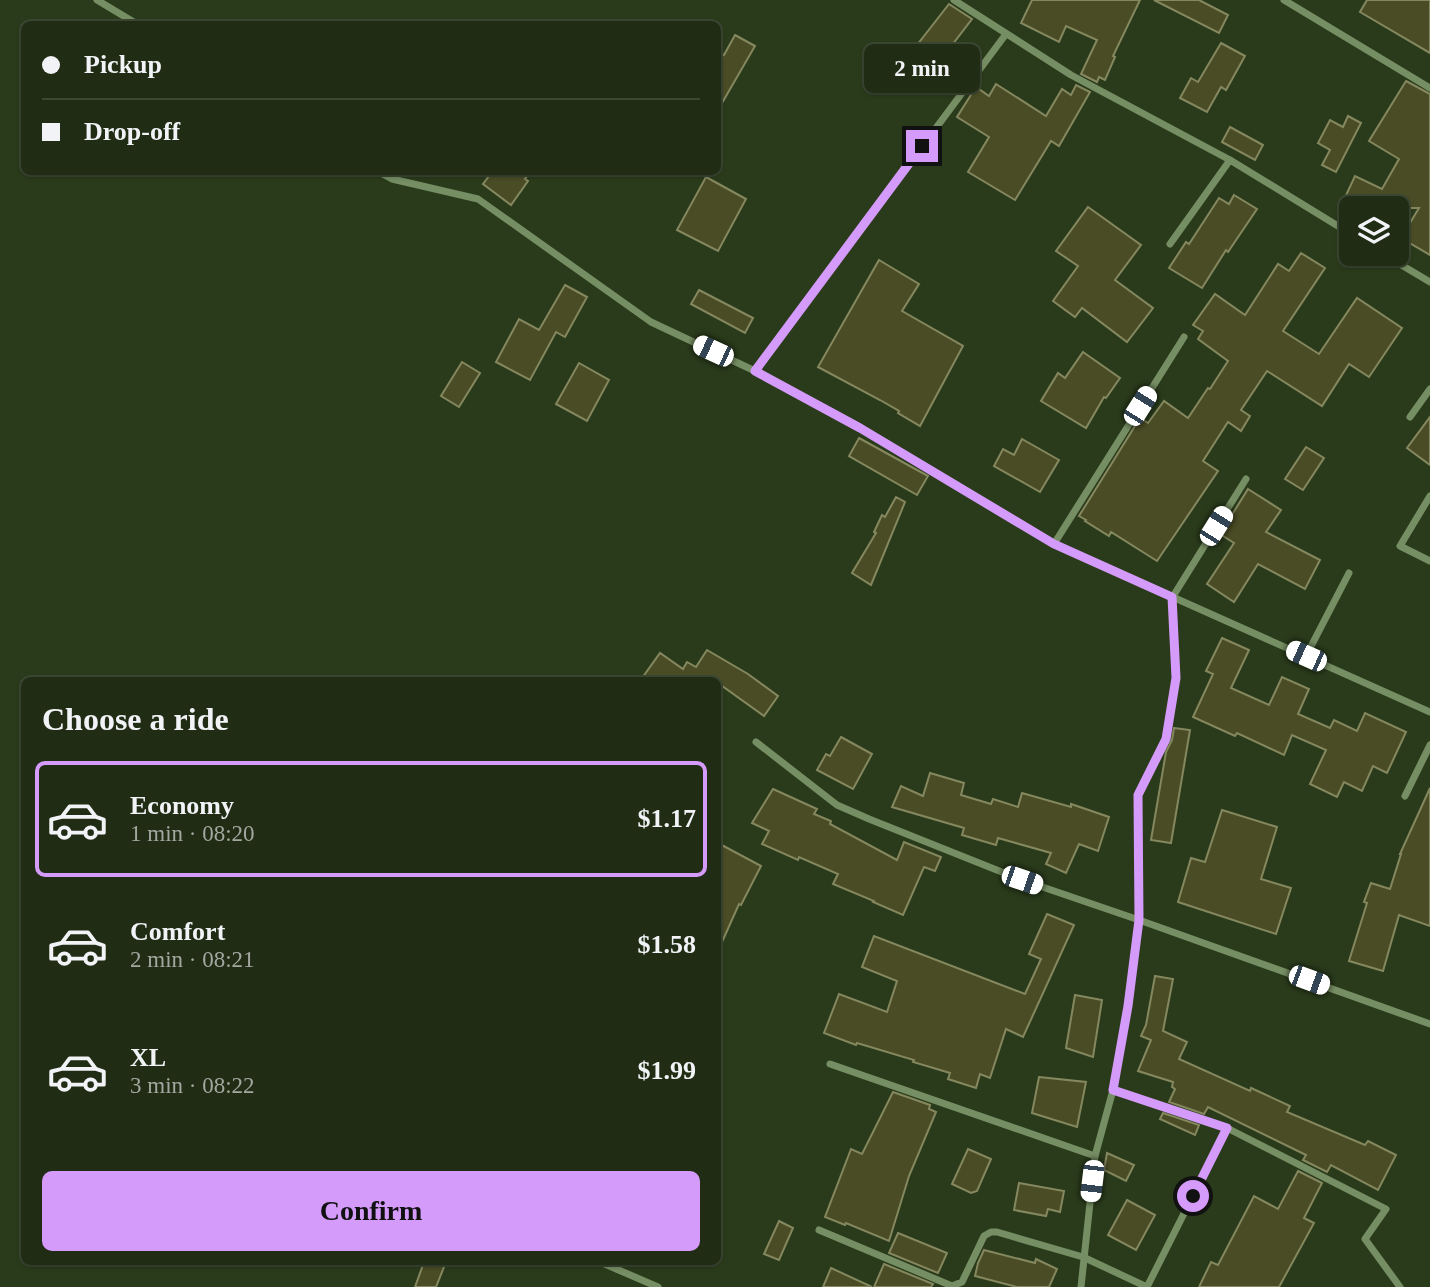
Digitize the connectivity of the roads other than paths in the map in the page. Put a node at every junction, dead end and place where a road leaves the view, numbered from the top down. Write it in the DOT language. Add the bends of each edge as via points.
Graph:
graph roads {
  1 [pos="97,0"];
  2 [pos="954,0"];
  3 [pos="1284,0"];
  4 [pos="132,21"];
  5 [pos="1006,34"];
  6 [pos="1430,88"];
  7 [pos="1230,160"];
  8 [pos="385,175"];
  9 [pos="1339,227"];
  10 [pos="1170,244"];
  11 [pos="1403,266"];
  12 [pos="1430,282"];
  13 [pos="1184,337"];
  14 [pos="755,371"];
  15 [pos="1430,389"];
  16 [pos="1410,417"];
  17 [pos="1246,479"];
  18 [pos="1430,496"];
  19 [pos="1054,544"];
  20 [pos="1430,561"];
  21 [pos="1349,573"];
  22 [pos="1172,597"];
  23 [pos="1306,656"];
  24 [pos="1430,712"];
  25 [pos="756,742"];
  26 [pos="1430,745"];
  27 [pos="1405,796"];
  28 [pos="1139,920"];
  29 [pos="1430,1024"];
  30 [pos="830,1064"];
  31 [pos="1113,1090"];
  32 [pos="1227,1128"];
  33 [pos="1095,1156"];
  34 [pos="819,1230"];
  35 [pos="1083,1257"];
  36 [pos="607,1265"];
  37 [pos="658,1287"];
  38 [pos="1081,1287"];
  39 [pos="1147,1287"];
  40 [pos="1399,1287"];
  1 -- 4 [label="street"];
  2 -- 5 [label="street"];
  3 -- 6 [label="street"];
  5 -- 7 [label="street" via="1071,75"];
  5 -- 14 [label="street"];
  7 -- 9 [label="street"];
  7 -- 10 [label="street"];
  8 -- 14 [label="street" via="478,199 651,322"];
  11 -- 12 [label="street"];
  13 -- 19 [label="street"];
  14 -- 19 [label="street"];
  15 -- 16 [label="street"];
  17 -- 22 [label="street"];
  18 -- 20 [label="street" via="1400,546"];
  19 -- 22 [label="street"];
  21 -- 23 [label="street"];
  22 -- 23 [label="street"];
  22 -- 28 [label="street" via="1176,678 1166,739 1138,795"];
  23 -- 24 [label="street"];
  25 -- 28 [label="street" via="838,805 1022,880"];
  26 -- 27 [label="street"];
  28 -- 29 [label="street"];
  28 -- 31 [label="street"];
  30 -- 33 [label="street"];
  31 -- 32 [label="street"];
  31 -- 33 [label="street"];
  32 -- 39 [label="street"];
  32 -- 40 [label="street" via="1386,1209 1365,1239"];
  33 -- 35 [label="street"];
  34 -- 35 [label="street" via="952,1286 962,1282 984,1236 991,1232"];
  35 -- 38 [label="street"];
  35 -- 39 [label="street"];
  36 -- 37 [label="street"];
}
